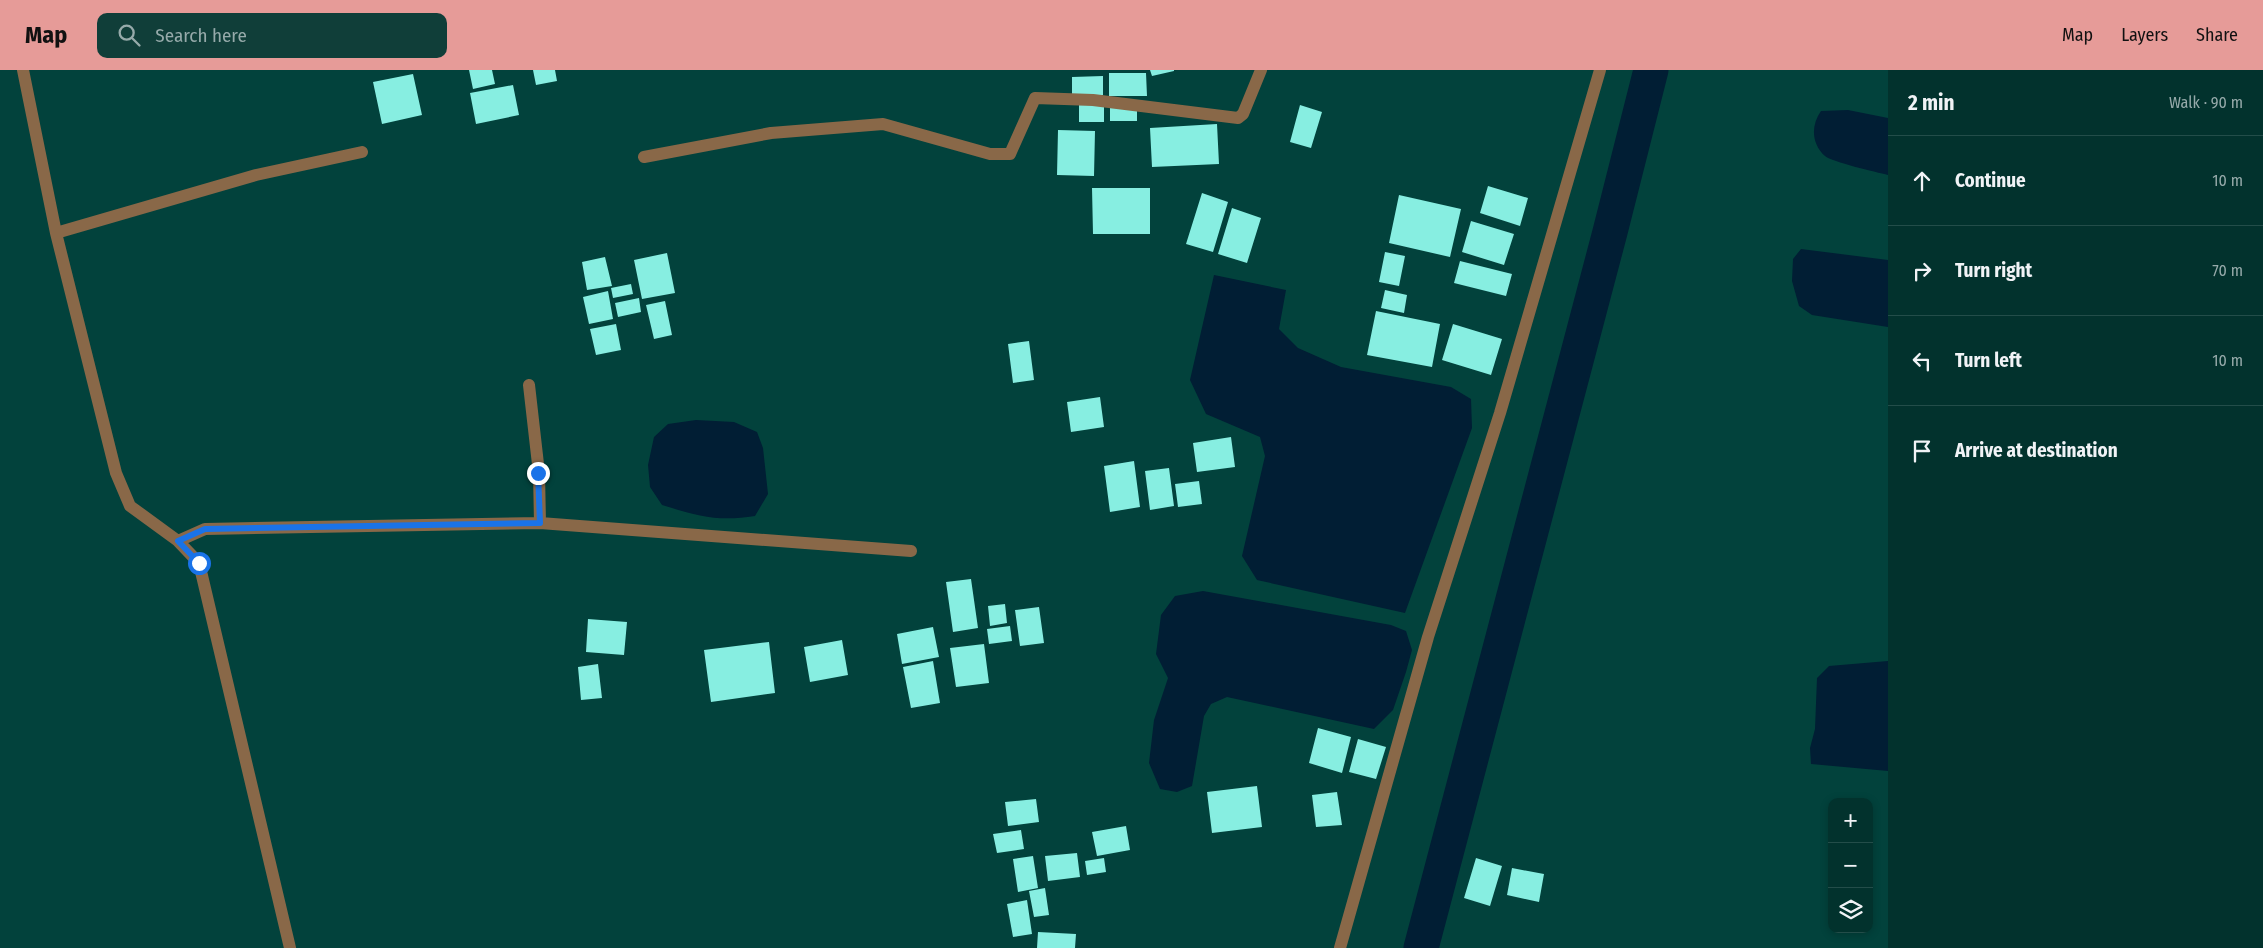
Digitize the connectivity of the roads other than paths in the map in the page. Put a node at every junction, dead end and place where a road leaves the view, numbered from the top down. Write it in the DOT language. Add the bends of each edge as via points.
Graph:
graph roads {
  1 [pos="23,70"];
  2 [pos="1261,70"];
  3 [pos="1600,70"];
  4 [pos="362,152"];
  5 [pos="644,157"];
  6 [pos="56,233"];
  7 [pos="529,384"];
  8 [pos="540,523"];
  9 [pos="178,541"];
  10 [pos="911,551"];
  11 [pos="290,948"];
  12 [pos="1340,948"];
  1 -- 6 [label="street"];
  2 -- 5 [label="street" via="1243,114 1238,118 1093,100 1035,98 1010,154 990,154 883,124 771,133"];
  3 -- 12 [label="street" via="1500,413 1428,638"];
  4 -- 6 [label="street" via="256,175"];
  6 -- 9 [label="street" via="116,473 130,506"];
  7 -- 8 [label="street"];
  8 -- 9 [label="street" via="205,529"];
  8 -- 10 [label="street"];
  9 -- 11 [label="street" via="199,563"];
}
